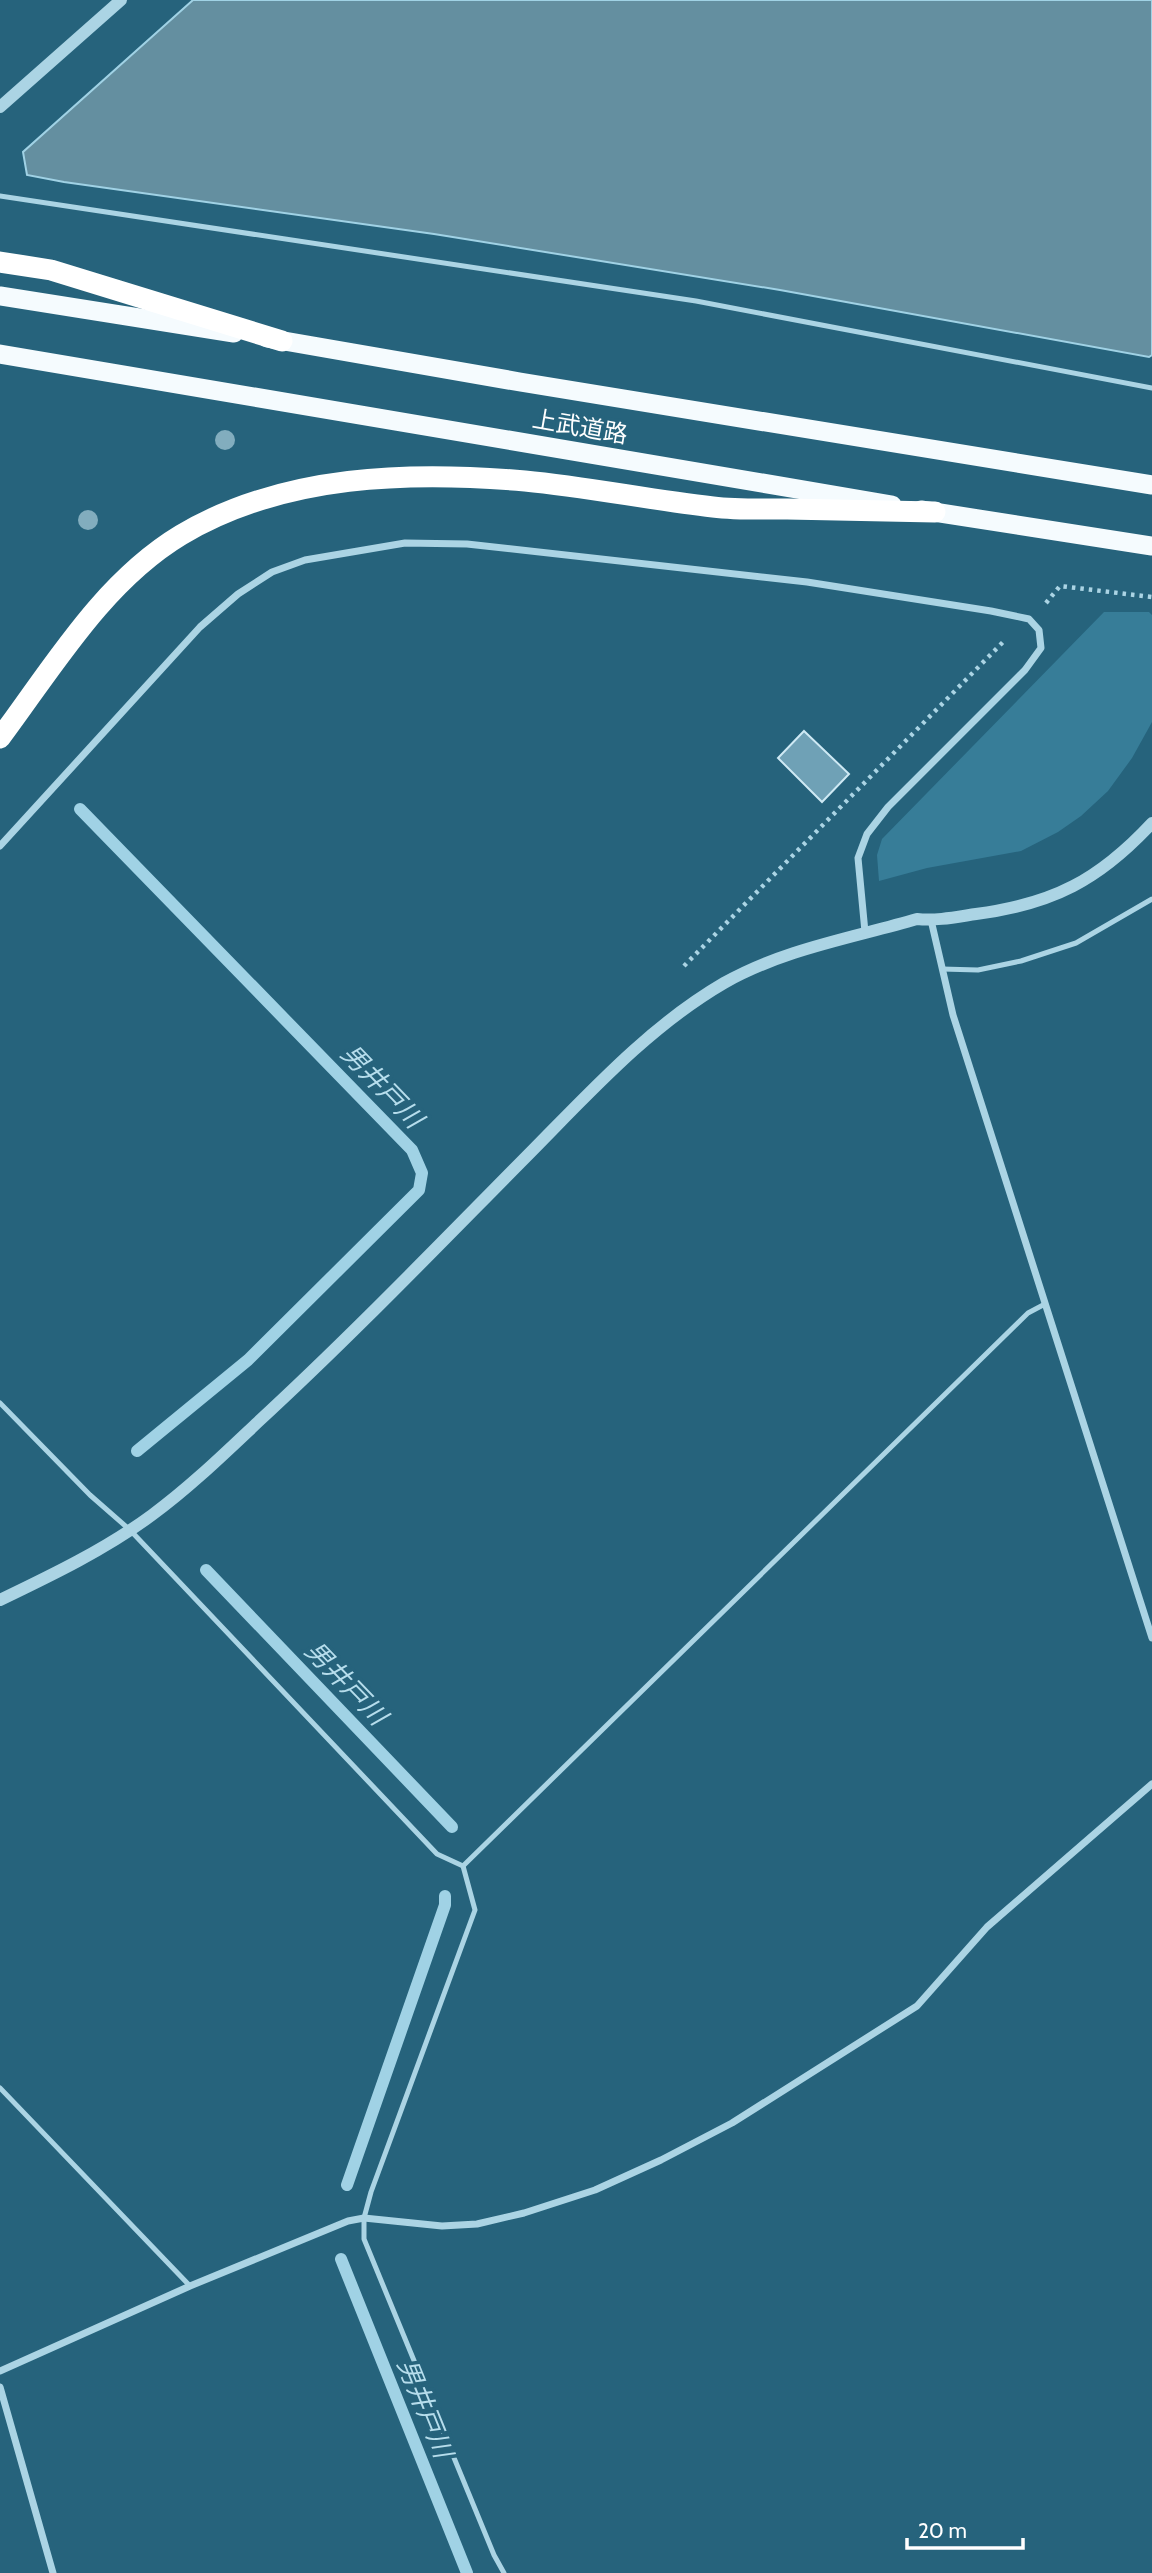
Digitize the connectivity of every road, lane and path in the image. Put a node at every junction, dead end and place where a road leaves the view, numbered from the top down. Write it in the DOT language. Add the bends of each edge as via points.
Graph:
graph roads {
  1 [pos="121,0"];
  2 [pos="0,107"];
  3 [pos="0,196"];
  4 [pos="0,262"];
  5 [pos="0,296"];
  6 [pos="282,341"];
  7 [pos="0,354"];
  8 [pos="1152,388"];
  9 [pos="1152,485"];
  10 [pos="935,512"];
  11 [pos="1152,546"];
  12 [pos="1152,597"];
  13 [pos="1043,605"];
  14 [pos="1006,639"];
  15 [pos="0,738"];
  16 [pos="1152,823"];
  17 [pos="0,846"];
  18 [pos="1152,899"];
  19 [pos="931,920"];
  20 [pos="865,932"];
  21 [pos="684,966"];
  22 [pos="942,969"];
  23 [pos="1045,1304"];
  24 [pos="0,1403"];
  25 [pos="130,1530"];
  26 [pos="0,1600"];
  27 [pos="1152,1637"];
  28 [pos="1152,1784"];
  29 [pos="463,1866"];
  30 [pos="0,2088"];
  31 [pos="364,2218"];
  32 [pos="190,2286"];
  33 [pos="0,2371"];
  34 [pos="0,2387"];
  35 [pos="53,2573"];
  36 [pos="504,2573"];
  1 -- 2 [label="street"];
  3 -- 8 [label="lane" via="696,301"];
  4 -- 6 [label="highway" via="51,270"];
  5 -- 6 [label="highway, 上武道路"];
  6 -- 9 [label="highway, 上武道路"];
  7 -- 10 [label="highway, 上武道路"];
  10 -- 11 [label="highway, 上武道路"];
  10 -- 15 [label="highway" via="716,508 484,479 353,481 282,494 221,514 146,560 81,628"];
  12 -- 13 [label="path" via="1060,586"];
  14 -- 21 [label="path"];
  16 -- 19 [label="street" via="1105,867 1046,900"];
  17 -- 20 [label="street" via="200,628 238,594 272,572 305,561 405,543 467,544 807,582 1029,619 1039,630 1041,648 1025,670 888,807 867,834 858,858"];
  18 -- 22 [label="lane" via="1065,947 978,970"];
  19 -- 20 [label="street"];
  19 -- 22 [label="street"];
  20 -- 25 [label="street" via="751,970 697,1000 663,1026 293,1389"];
  22 -- 23 [label="street"];
  23 -- 27 [label="street"];
  23 -- 29 [label="lane" via="1018,1322"];
  24 -- 25 [label="lane"];
  25 -- 26 [label="street"];
  25 -- 29 [label="lane" via="437,1854"];
  28 -- 31 [label="street" via="988,1927 917,2006 732,2123 595,2190 524,2213 477,2224 442,2226"];
  29 -- 31 [label="lane" via="475,1910"];
  30 -- 32 [label="lane"];
  31 -- 32 [label="street"];
  31 -- 36 [label="lane" via="370,2255"];
  32 -- 33 [label="street"];
  34 -- 35 [label="street"];
}
